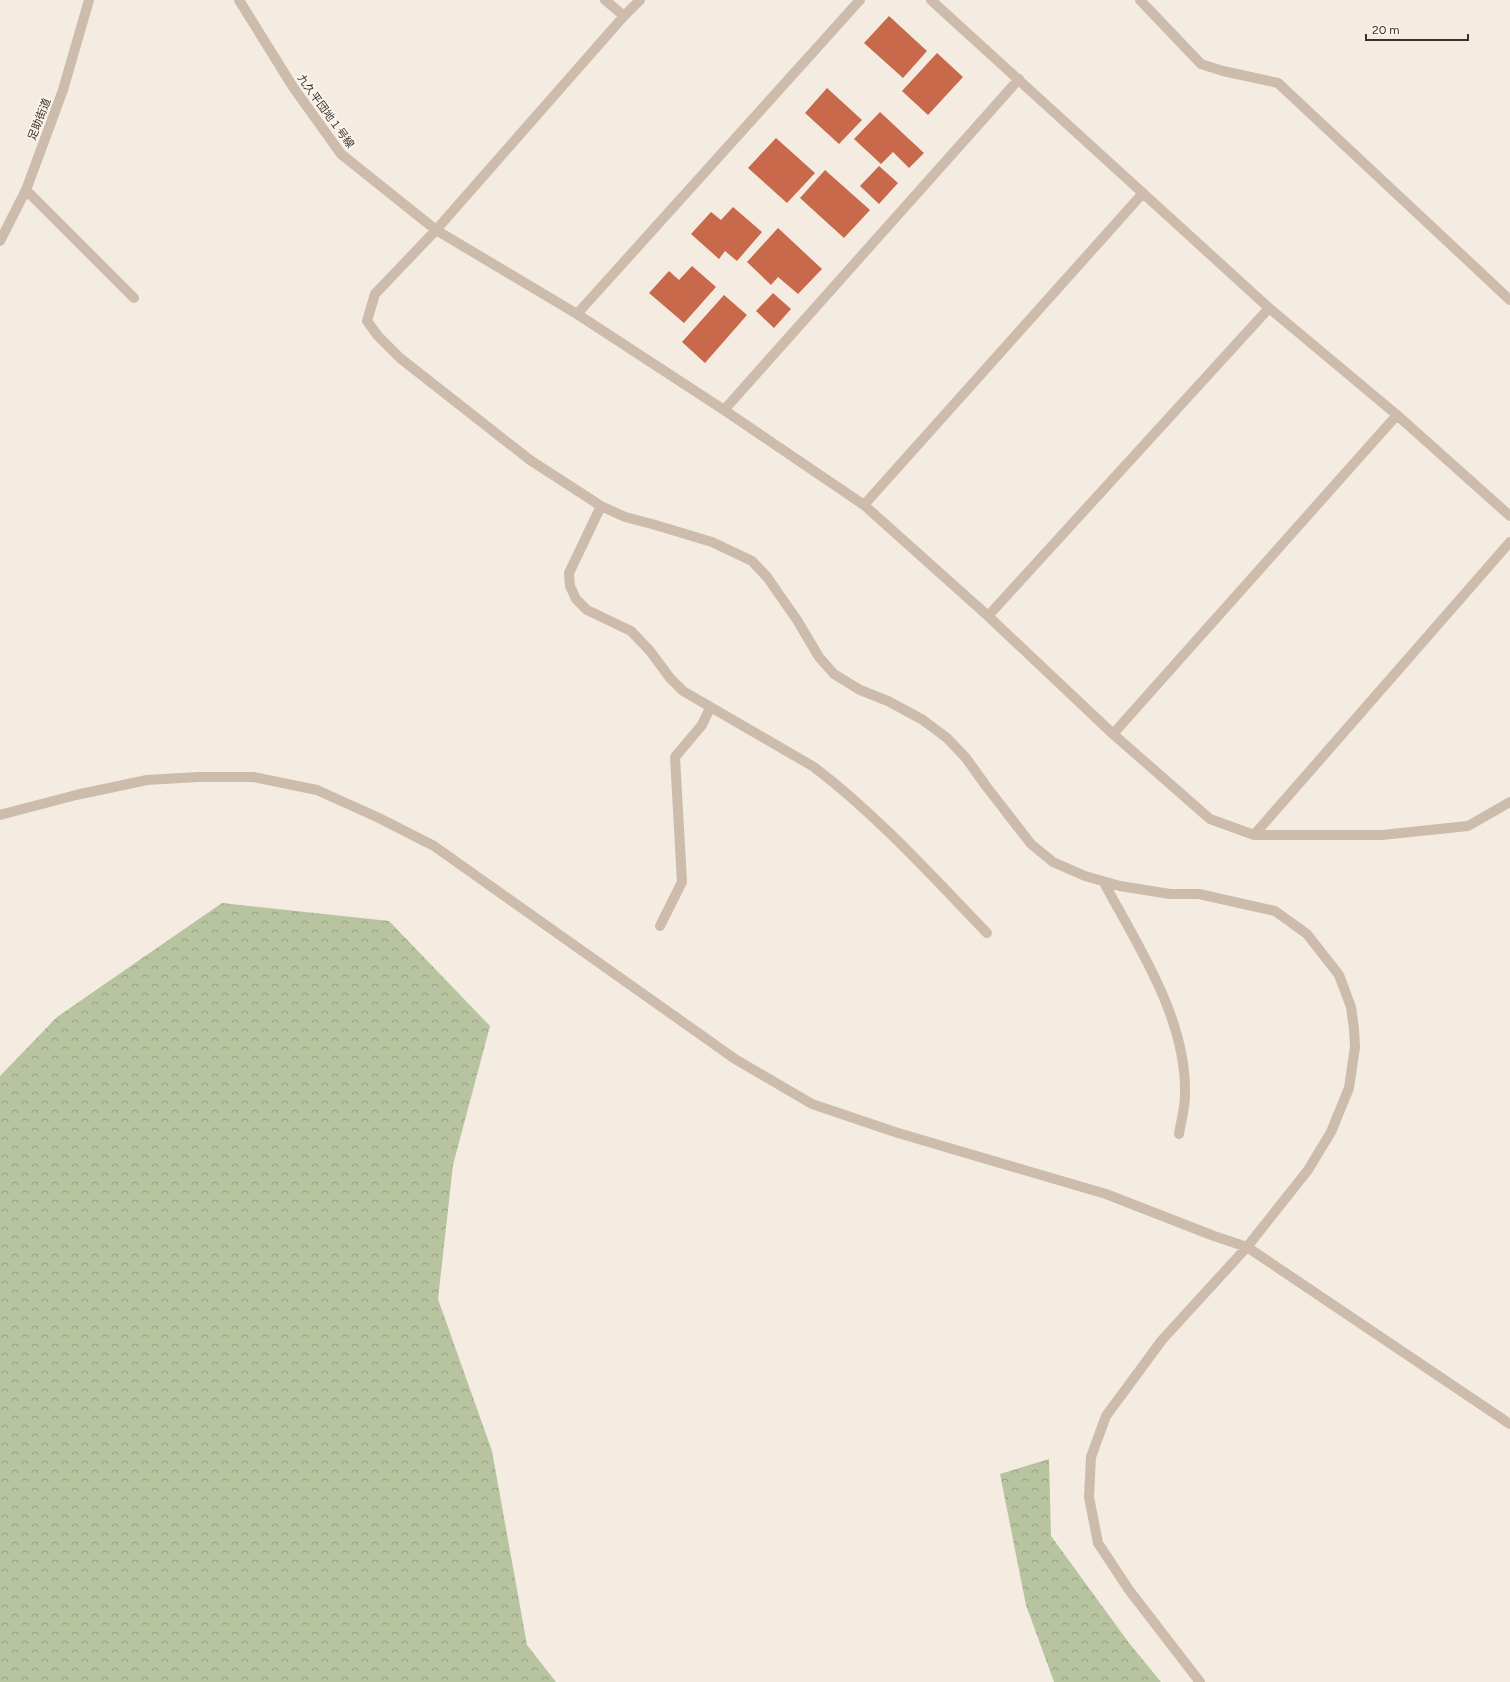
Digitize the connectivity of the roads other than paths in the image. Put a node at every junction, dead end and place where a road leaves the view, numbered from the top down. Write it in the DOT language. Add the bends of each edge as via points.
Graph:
graph roads {
  1 [pos="89,0"];
  2 [pos="239,0"];
  3 [pos="605,0"];
  4 [pos="640,0"];
  5 [pos="860,0"];
  6 [pos="931,0"];
  7 [pos="1140,0"];
  8 [pos="624,16"];
  9 [pos="1019,79"];
  10 [pos="26,190"];
  11 [pos="1143,192"];
  12 [pos="436,230"];
  13 [pos="0,241"];
  14 [pos="134,298"];
  15 [pos="1510,300"];
  16 [pos="1268,308"];
  17 [pos="576,314"];
  18 [pos="724,410"];
  19 [pos="1397,415"];
  20 [pos="864,505"];
  21 [pos="601,506"];
  22 [pos="1510,516"];
  23 [pos="1510,542"];
  24 [pos="988,616"];
  25 [pos="710,708"];
  26 [pos="1113,734"];
  27 [pos="1510,802"];
  28 [pos="0,815"];
  29 [pos="1254,835"];
  30 [pos="1103,881"];
  31 [pos="660,926"];
  32 [pos="987,933"];
  33 [pos="1179,1134"];
  34 [pos="1247,1247"];
  35 [pos="1510,1424"];
  36 [pos="1200,1682"];
  1 -- 10 [label="street, 足助街道" via="63,90"];
  2 -- 12 [label="street, 九久平団地１号線" via="293,87 341,154"];
  3 -- 8 [label="street"];
  4 -- 8 [label="street"];
  5 -- 17 [label="street"];
  6 -- 9 [label="street"];
  7 -- 15 [label="street" via="1202,64 1278,83"];
  8 -- 12 [label="street"];
  9 -- 11 [label="street"];
  9 -- 18 [label="street"];
  10 -- 13 [label="street, 足助街道"];
  10 -- 14 [label="street"];
  11 -- 16 [label="street"];
  11 -- 20 [label="street"];
  12 -- 17 [label="street, 九久平団地１号線"];
  12 -- 21 [label="street" via="376,294 367,321 400,358 530,460"];
  16 -- 19 [label="street"];
  16 -- 24 [label="street"];
  17 -- 18 [label="street, 九久平団地１号線"];
  18 -- 20 [label="street, 九久平団地１号線"];
  19 -- 22 [label="street"];
  19 -- 26 [label="street"];
  20 -- 24 [label="street, 九久平団地１号線"];
  21 -- 25 [label="street" via="569,573 570,586 576,599 587,610 631,631 683,691"];
  21 -- 30 [label="street" via="625,517 712,542 752,561 767,577 819,657 834,674 860,690 888,701 923,720 947,738 966,758 1031,844 1053,862"];
  23 -- 29 [label="street"];
  24 -- 26 [label="street, 九久平団地１号線"];
  25 -- 31 [label="street" via="702,725 675,757 682,882"];
  25 -- 32 [label="street" via="814,767 832,781 901,845"];
  26 -- 29 [label="street, 九久平団地１号線" via="1210,819"];
  27 -- 29 [label="street, 九久平団地１号線" via="1468,826 1382,835"];
  28 -- 34 [label="street" via="147,780 253,777 317,790 434,846 735,1059 812,1104 898,1133 1106,1194"];
  30 -- 33 [label="street" via="1159,985 1173,1024 1183,1060 1185,1096"];
  30 -- 34 [label="street" via="1163,893 1199,894 1275,911 1307,934 1339,975 1346,991 1351,1007 1355,1047 1350,1088 1331,1132 1308,1170"];
  34 -- 35 [label="street"];
  34 -- 36 [label="street" via="1162,1340 1106,1416 1091,1457 1089,1497 1098,1543 1129,1590"];
}
